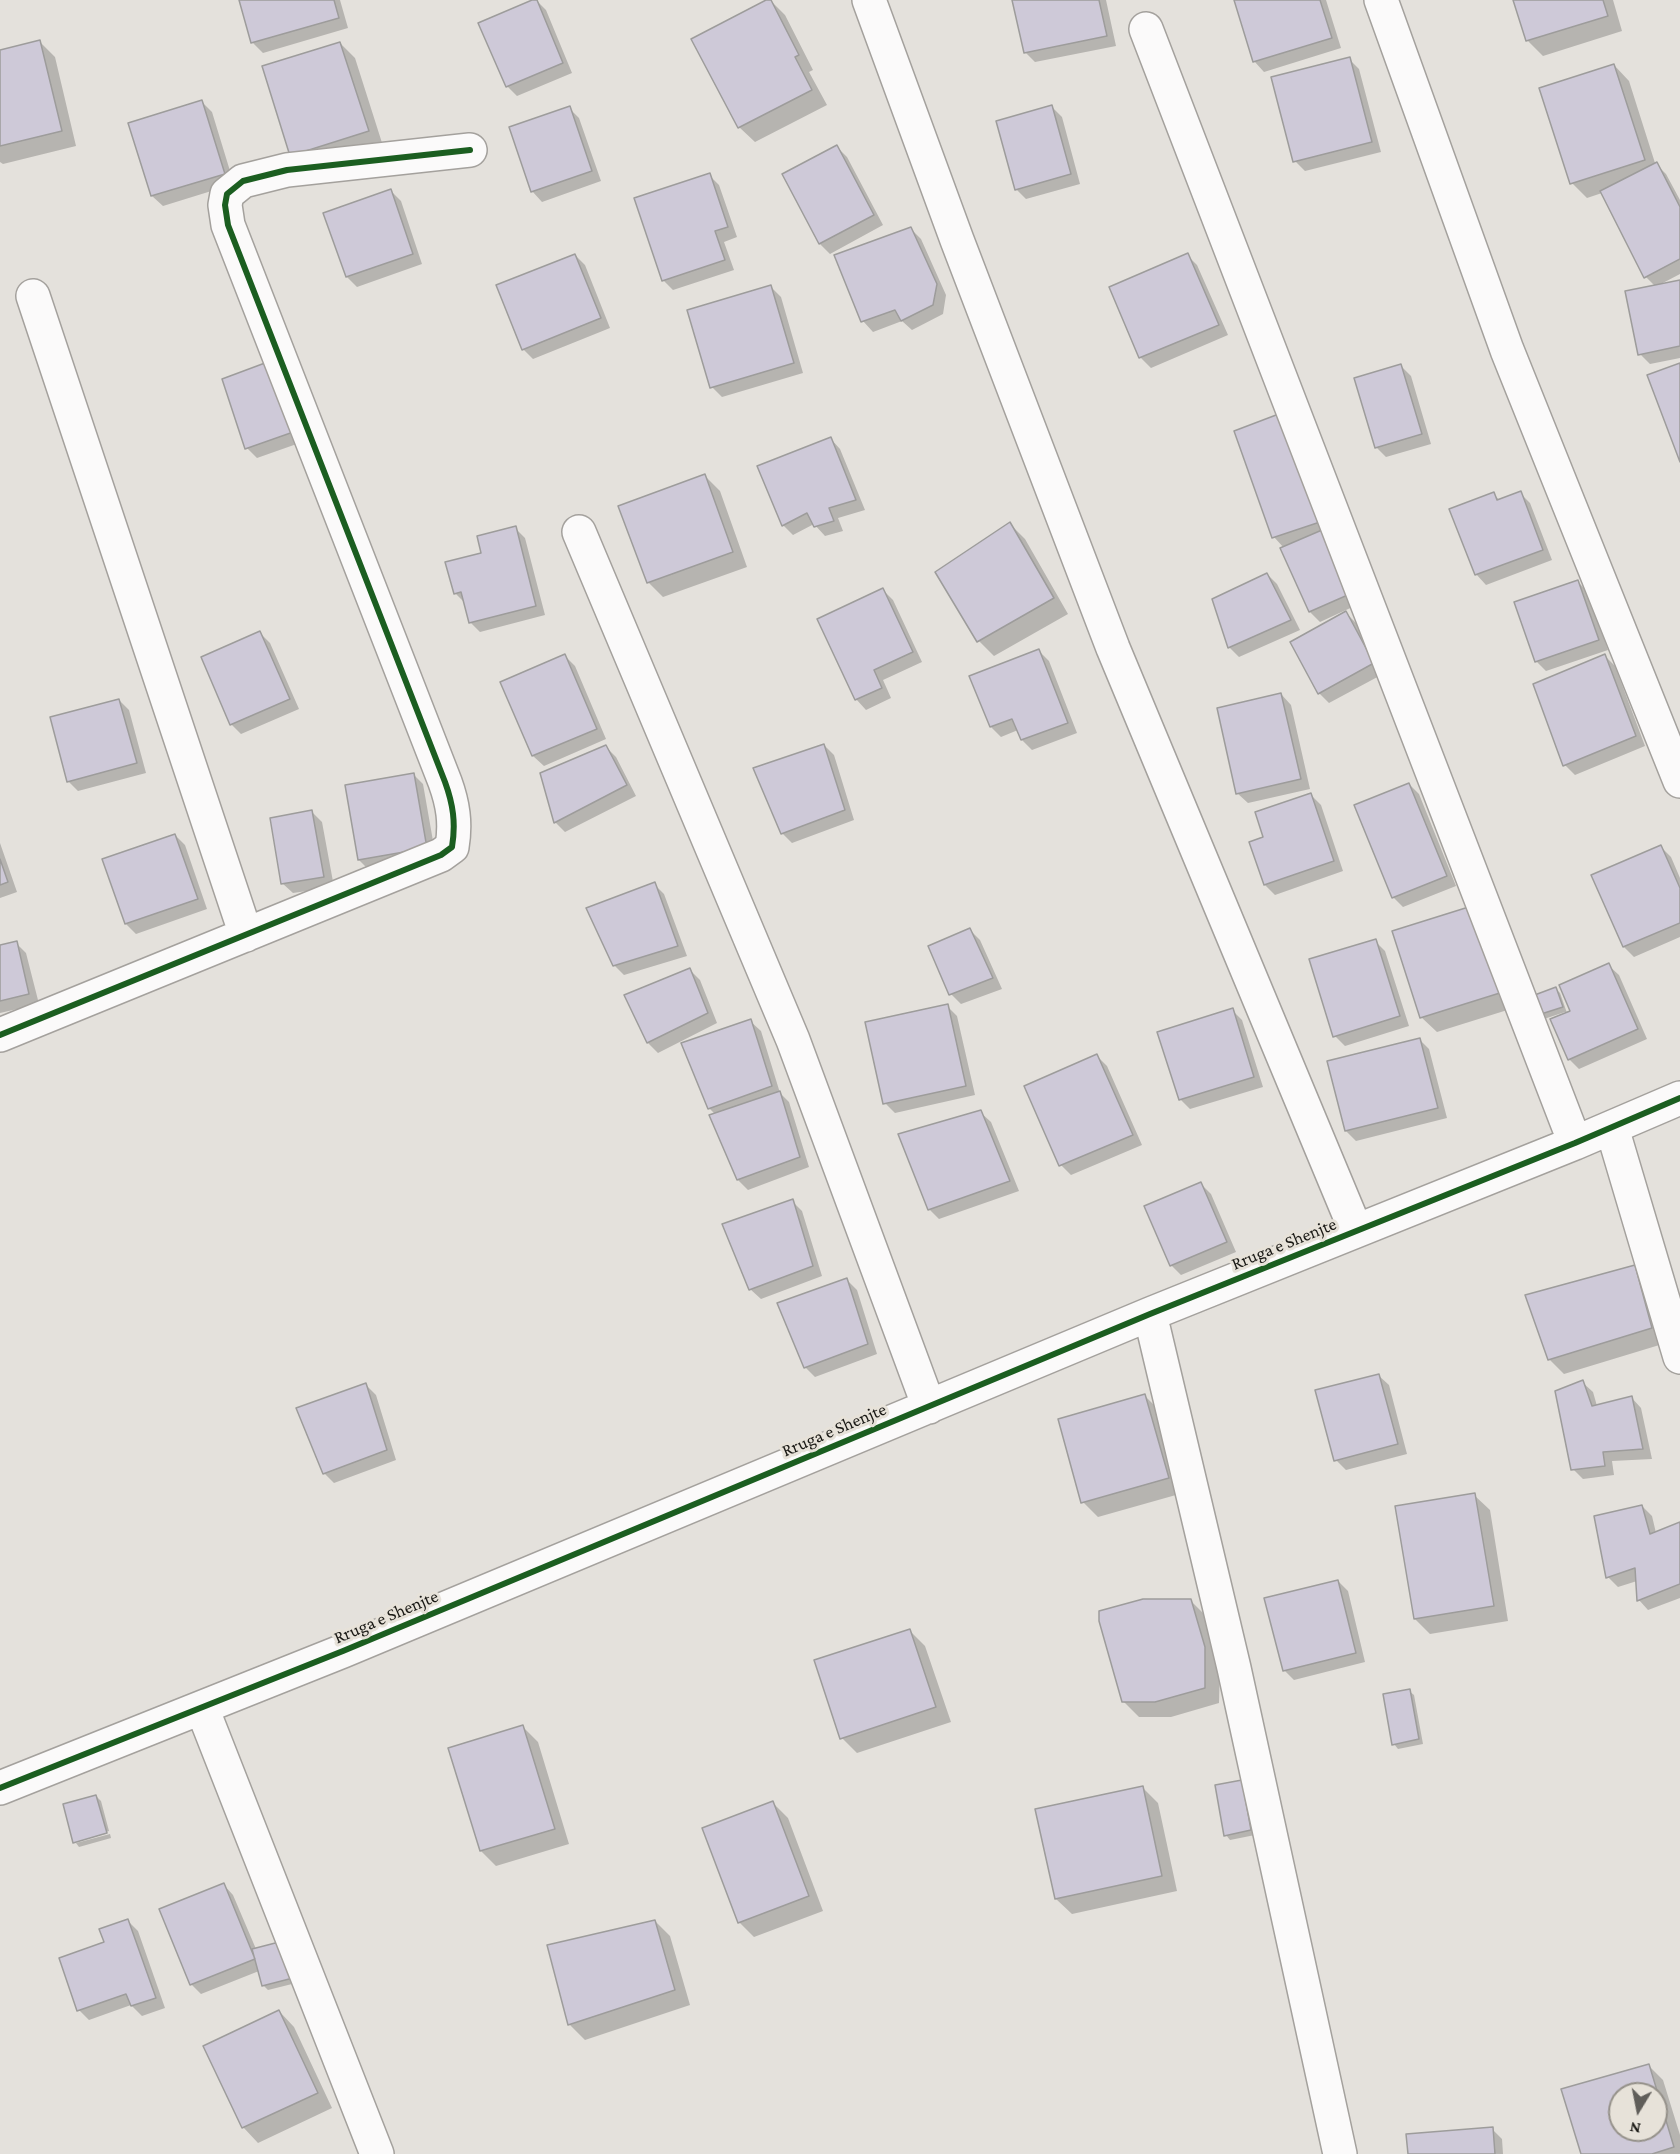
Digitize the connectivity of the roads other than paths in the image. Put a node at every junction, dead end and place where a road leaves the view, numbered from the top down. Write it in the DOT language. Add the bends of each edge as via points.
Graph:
graph roads {
  1 [pos="869,0"];
  2 [pos="1381,0"];
  3 [pos="1146,29"];
  4 [pos="470,150"];
  5 [pos="33,296"];
  6 [pos="579,532"];
  7 [pos="1680,781"];
  8 [pos="246,935"];
  9 [pos="0,1035"];
  10 [pos="1680,1098"];
  11 [pos="1612,1128"];
  12 [pos="1575,1143"];
  13 [pos="1356,1232"];
  14 [pos="1149,1314"];
  15 [pos="1680,1357"];
  16 [pos="929,1407"];
  17 [pos="202,1708"];
  18 [pos="0,1788"];
  19 [pos="376,2154"];
  20 [pos="1340,2154"];
  1 -- 13 [label="street" via="1113,648"];
  2 -- 7 [label="street" via="1507,350"];
  3 -- 12 [label="street"];
  4 -- 8 [label="street" via="287,170 243,181 227,194 228,225 445,782 455,830 452,847 441,855"];
  5 -- 8 [label="street"];
  6 -- 16 [label="street" via="793,1040"];
  8 -- 9 [label="street"];
  10 -- 11 [label="street, Rruga e Shenjte"];
  11 -- 12 [label="street, Rruga e Shenjte"];
  11 -- 15 [label="street"];
  12 -- 13 [label="street, Rruga e Shenjte"];
  13 -- 14 [label="street, Rruga e Shenjte"];
  14 -- 16 [label="street, Rruga e Shenjte"];
  14 -- 20 [label="street" via="1234,1668"];
  16 -- 17 [label="street, Rruga e Shenjte"];
  17 -- 18 [label="street, Rruga e Shenjte"];
  17 -- 19 [label="street"];
}
